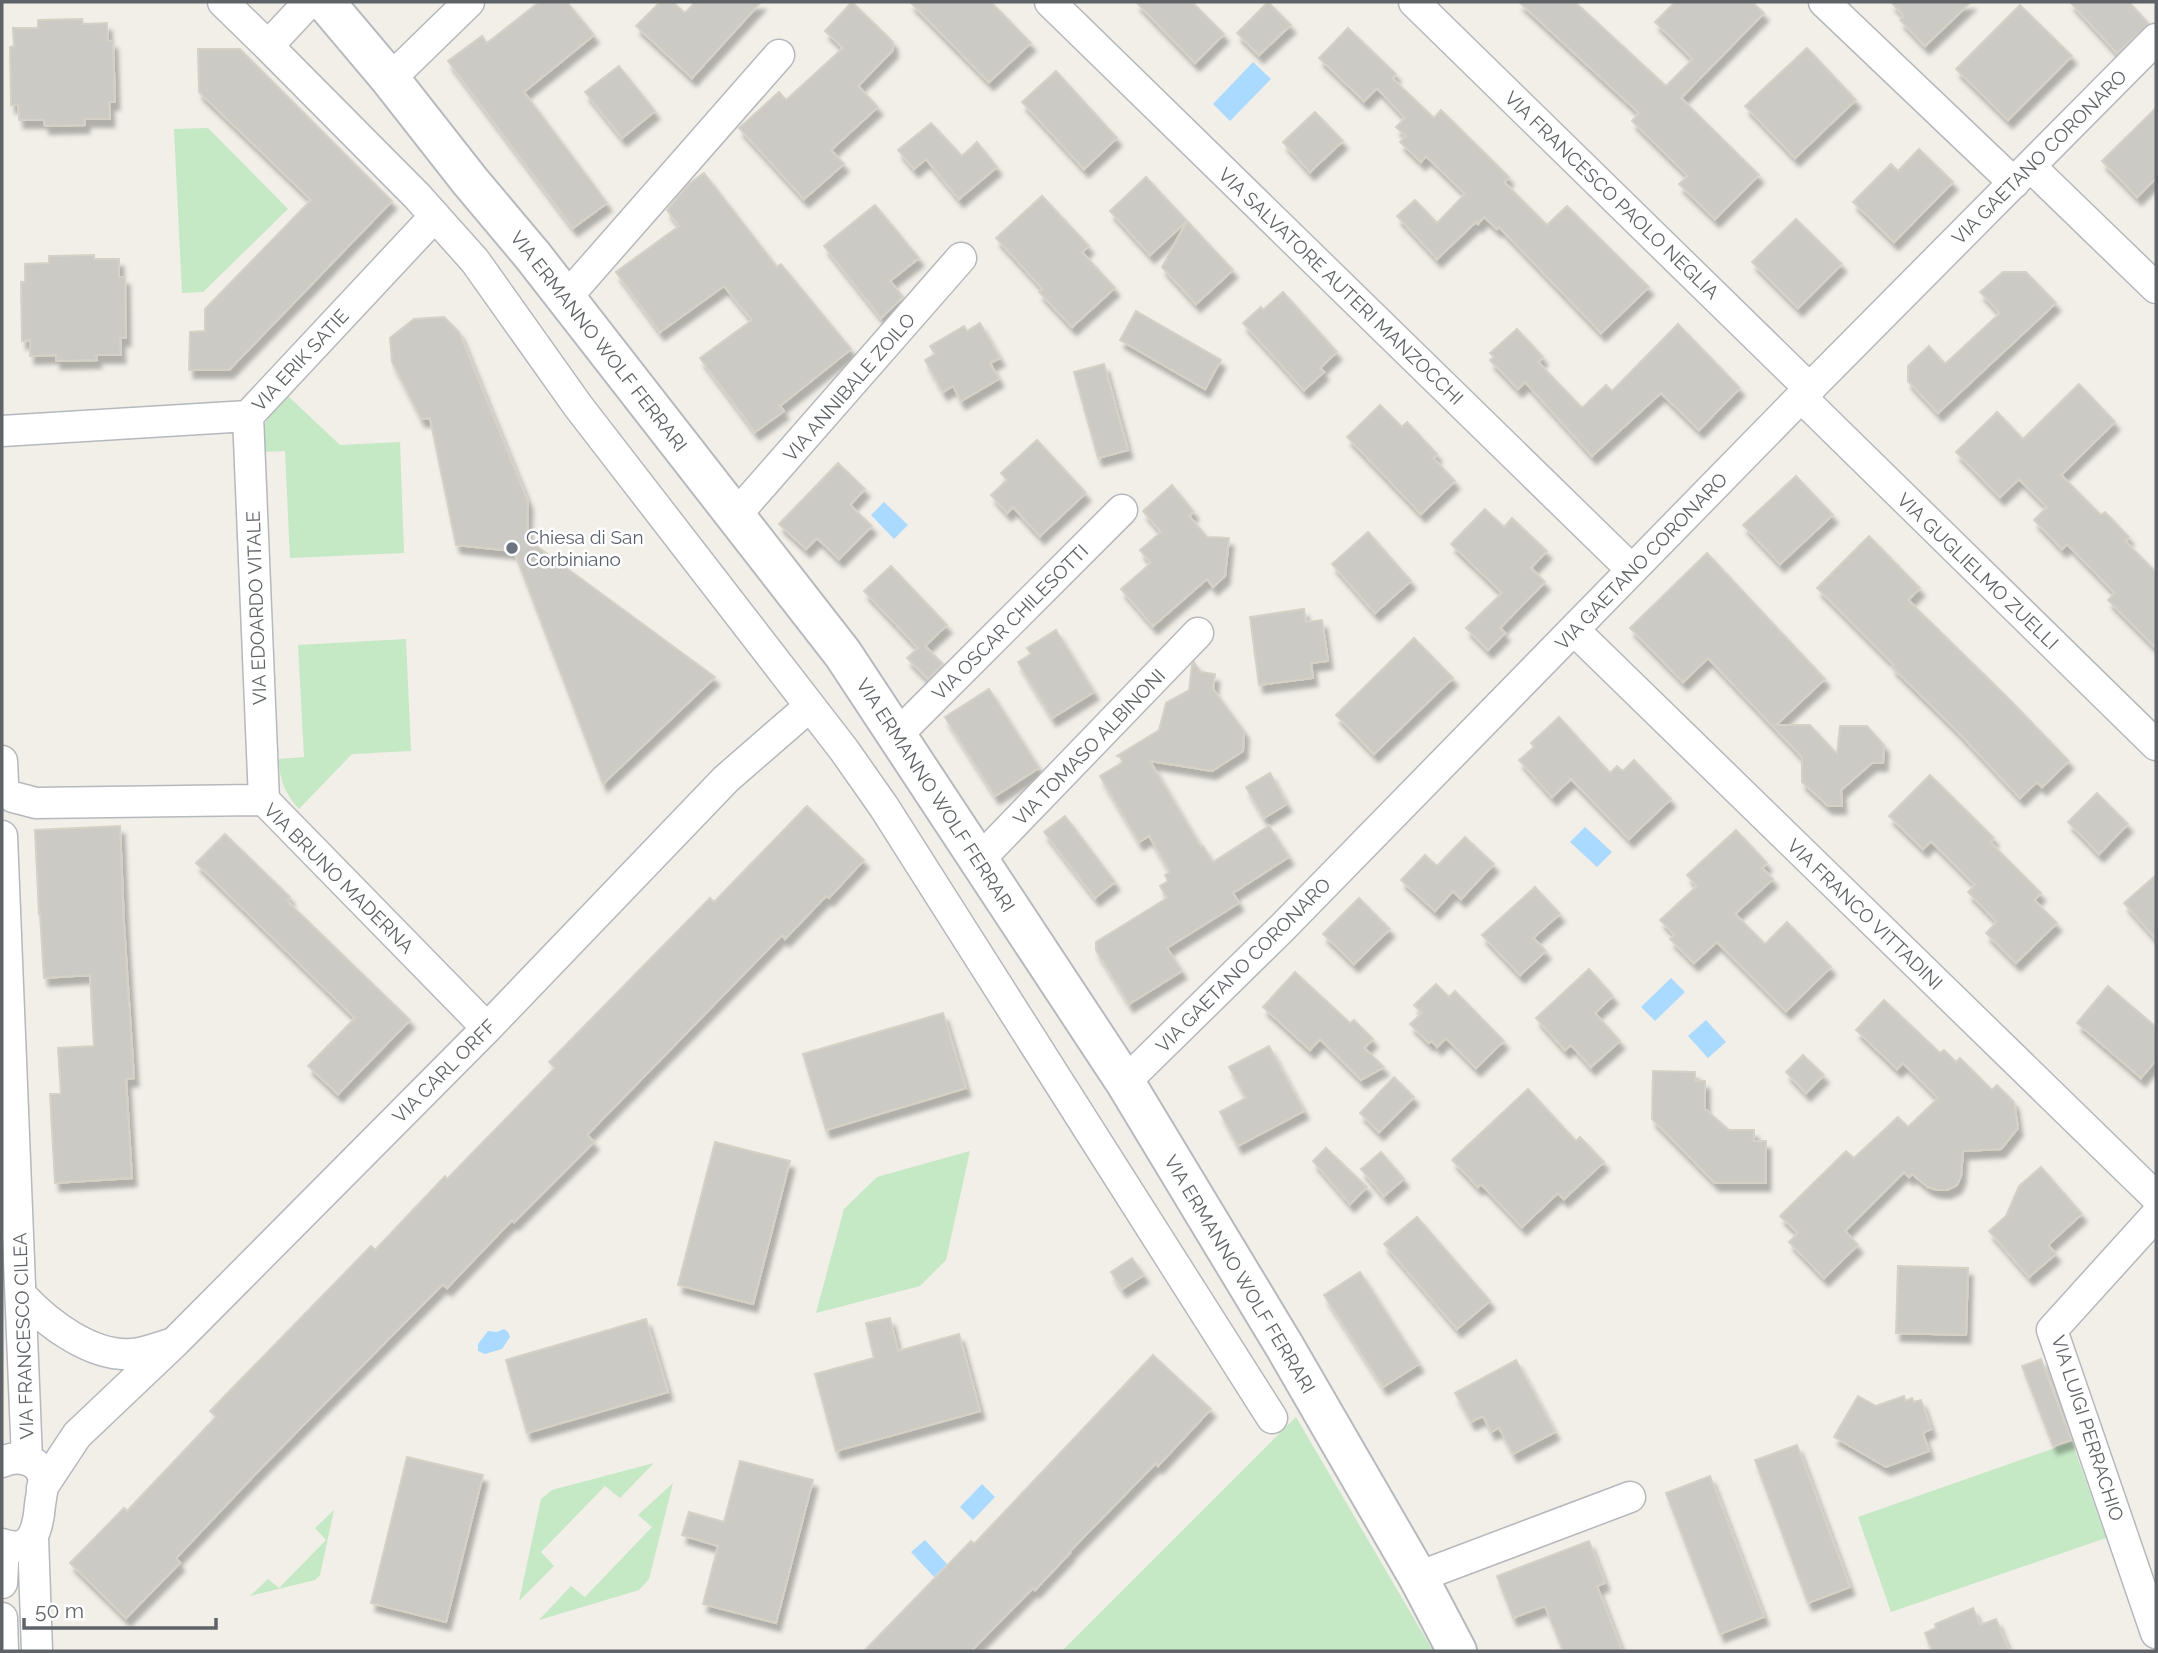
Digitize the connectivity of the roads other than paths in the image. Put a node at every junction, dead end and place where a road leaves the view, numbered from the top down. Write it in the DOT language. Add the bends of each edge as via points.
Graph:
graph roads {
  1 [pos="223,2"];
  2 [pos="309,2"];
  3 [pos="325,2"];
  4 [pos="469,2"];
  5 [pos="1050,2"];
  6 [pos="1414,2"];
  7 [pos="1824,2"];
  8 [pos="2156,39"];
  9 [pos="268,46"];
  10 [pos="779,55"];
  11 [pos="390,79"];
  12 [pos="2022,175"];
  13 [pos="435,216"];
  14 [pos="961,258"];
  15 [pos="2156,288"];
  16 [pos="565,299"];
  17 [pos="1805,393"];
  18 [pos="248,416"];
  19 [pos="2,431"];
  20 [pos="1122,510"];
  21 [pos="736,515"];
  22 [pos="1632,570"];
  23 [pos="1574,630"];
  24 [pos="1198,633"];
  25 [pos="810,706"];
  26 [pos="898,734"];
  27 [pos="2156,745"];
  28 [pos="264,800"];
  29 [pos="9,801"];
  30 [pos="979,860"];
  31 [pos="487,1028"];
  32 [pos="1125,1082"];
  33 [pos="2156,1197"];
  34 [pos="2156,1215"];
  35 [pos="22,1296"];
  36 [pos="176,1341"];
  37 [pos="1272,1418"];
  38 [pos="26,1468"];
  39 [pos="1630,1497"];
  40 [pos="33,1537"];
  41 [pos="3,1545"];
  42 [pos="1418,1577"];
  43 [pos="2,1583"];
  44 [pos="2,1618"];
  45 [pos="2156,1633"];
  46 [pos="2,1639"];
  47 [pos="3,1651"];
  48 [pos="37,1651"];
  49 [pos="1457,1651"];
  1 -- 9 [label="street"];
  2 -- 9 [label="street"];
  3 -- 11 [label="street, VIA ERMANNO WOLF FERRARI"];
  4 -- 11 [label="street"];
  5 -- 22 [label="street, VIA SALVATORE AUTERI MANZOCCHI"];
  6 -- 17 [label="street, VIA FRANCESCO PAOLO NEGLIA"];
  7 -- 12 [label="street"];
  8 -- 12 [label="street, VIA GAETANO CORONARO"];
  9 -- 13 [label="street"];
  10 -- 16 [label="street"];
  11 -- 16 [label="street, VIA ERMANNO WOLF FERRARI"];
  12 -- 15 [label="street"];
  12 -- 17 [label="street, VIA GAETANO CORONARO"];
  13 -- 18 [label="street, VIA ERIK SATIE"];
  13 -- 25 [label="street" via="475,261 578,406"];
  14 -- 21 [label="street, VIA ANNIBALE ZOILO"];
  16 -- 21 [label="street, VIA ERMANNO WOLF FERRARI"];
  17 -- 22 [label="street, VIA GAETANO CORONARO"];
  17 -- 27 [label="street, VIA GUGLIELMO ZUELLI"];
  18 -- 19 [label="street, VIA ERIK SATIE"];
  18 -- 28 [label="street, VIA EDOARDO VITALE"];
  20 -- 26 [label="street, VIA OSCAR CHILESOTTI"];
  21 -- 26 [label="street, VIA ERMANNO WOLF FERRARI"];
  22 -- 23 [label="street, VIA GAETANO CORONARO"];
  23 -- 32 [label="street, VIA GAETANO CORONARO"];
  23 -- 33 [label="street, VIA FRANCO VITTADINI"];
  24 -- 30 [label="street, VIA TOMASO ALBINONI"];
  25 -- 31 [label="street, VIA CARL ORFF" via="726,779"];
  25 -- 37 [label="street" via="884,807"];
  26 -- 30 [label="street, VIA ERMANNO WOLF FERRARI"];
  28 -- 29 [label="street, VIA BRUNO MADERNA"];
  28 -- 31 [label="street, VIA BRUNO MADERNA"];
  29 -- 35 [label="street, VIA FRANCESCO CILEA"];
  30 -- 32 [label="street, VIA ERMANNO WOLF FERRARI"];
  31 -- 36 [label="street, VIA CARL ORFF"];
  32 -- 42 [label="street, VIA ERMANNO WOLF FERRARI"];
  34 -- 45 [label="street, VIA LUIGI PERRACHIO" via="2052,1330"];
  35 -- 36 [label="street" via="60,1330 96,1347 130,1354"];
  35 -- 38 [label="street, VIA FRANCESCO CILEA"];
  36 -- 38 [label="street, VIA CARL ORFF" via="77,1435"];
  38 -- 40 [label="street, VIA FRANCESCO CILEA" via="38,1524"];
  39 -- 42 [label="street"];
  40 -- 41 [label="street" via="14,1547"];
  40 -- 48 [label="street, VIA FRANCESCO CILEA"];
  41 -- 43 [label="street"];
  42 -- 49 [label="street, VIA ERMANNO WOLF FERRARI"];
  44 -- 46 [label="street"];
  46 -- 47 [label="street"];
}
